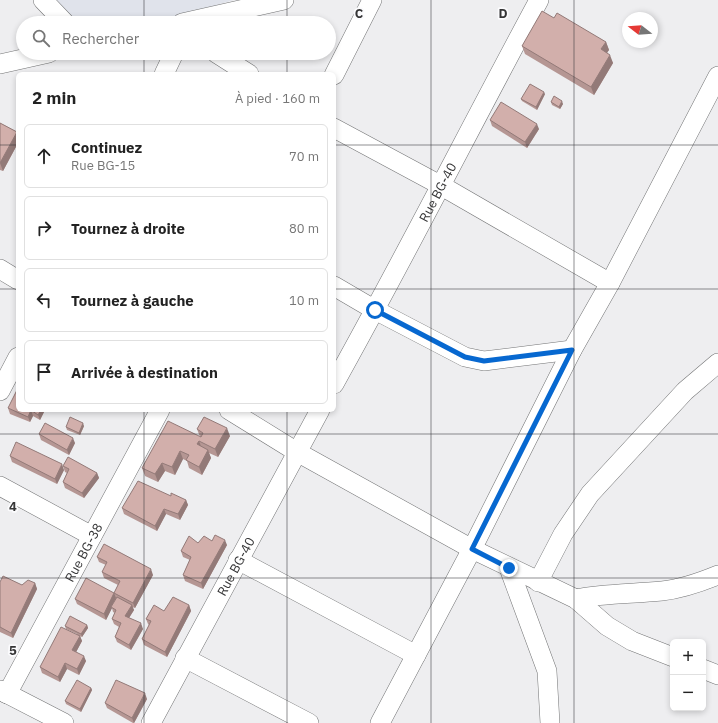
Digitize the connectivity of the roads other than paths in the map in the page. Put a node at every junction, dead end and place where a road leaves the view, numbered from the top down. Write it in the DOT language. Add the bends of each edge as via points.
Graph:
graph roads {
  1 [pos="43,0"];
  2 [pos="284,0"];
  3 [pos="372,0"];
  4 [pos="539,0"];
  5 [pos="58,16"];
  6 [pos="214,16"];
  7 [pos="18,60"];
  8 [pos="171,60"];
  9 [pos="227,60"];
  10 [pos="0,64"];
  11 [pos="165,72"];
  12 [pos="246,72"];
  13 [pos="336,72"];
  14 [pos="718,76"];
  15 [pos="336,129"];
  16 [pos="440,185"];
  17 [pos="0,269"];
  18 [pos="16,279"];
  19 [pos="610,283"];
  20 [pos="336,287"];
  21 [pos="375,310"];
  22 [pos="572,350"];
  23 [pos="16,361"];
  24 [pos="718,363"];
  25 [pos="336,380"];
  26 [pos="0,391"];
  27 [pos="159,412"];
  28 [pos="232,412"];
  29 [pos="319,412"];
  30 [pos="297,452"];
  31 [pos="0,486"];
  32 [pos="92,536"];
  33 [pos="472,549"];
  34 [pos="238,560"];
  35 [pos="509,568"];
  36 [pos="718,575"];
  37 [pos="538,582"];
  38 [pos="576,599"];
  39 [pos="416,655"];
  40 [pos="670,656"];
  41 [pos="185,658"];
  42 [pos="706,670"];
  43 [pos="718,675"];
  44 [pos="4,692"];
  45 [pos="34,716"];
  46 [pos="64,723"];
  47 [pos="151,723"];
  48 [pos="309,723"];
  49 [pos="380,723"];
  50 [pos="550,723"];
  1 -- 5 [label="street"];
  2 -- 6 [label="street"];
  3 -- 13 [label="street"];
  4 -- 16 [label="street, Rue BG-40"];
  7 -- 10 [label="street"];
  8 -- 11 [label="street"];
  9 -- 12 [label="street"];
  14 -- 19 [label="street"];
  15 -- 16 [label="street"];
  16 -- 19 [label="street"];
  16 -- 21 [label="street, Rue BG-40"];
  17 -- 18 [label="street"];
  19 -- 22 [label="street"];
  20 -- 21 [label="street"];
  21 -- 22 [label="street" via="465,357 484,361"];
  21 -- 25 [label="street, Rue BG-40"];
  22 -- 33 [label="street"];
  23 -- 26 [label="street"];
  24 -- 37 [label="street" via="685,391 590,494 563,534"];
  27 -- 32 [label="street, Rue BG-38"];
  28 -- 30 [label="street"];
  29 -- 30 [label="street, Rue BG-40"];
  30 -- 33 [label="street"];
  30 -- 34 [label="street, Rue BG-40"];
  31 -- 32 [label="street"];
  32 -- 44 [label="street, Rue BG-38"];
  33 -- 35 [label="street"];
  33 -- 39 [label="street"];
  34 -- 39 [label="street"];
  34 -- 41 [label="street, Rue BG-40"];
  35 -- 37 [label="street"];
  35 -- 50 [label="street" via="547,671"];
  36 -- 38 [label="street" via="664,591 599,594"];
  37 -- 38 [label="street"];
  38 -- 40 [label="street" via="607,626 632,641"];
  39 -- 49 [label="street"];
  41 -- 47 [label="street, Rue BG-40"];
  41 -- 48 [label="street"];
  42 -- 43 [label="street"];
  44 -- 45 [label="street"];
  45 -- 46 [label="street"];
}
